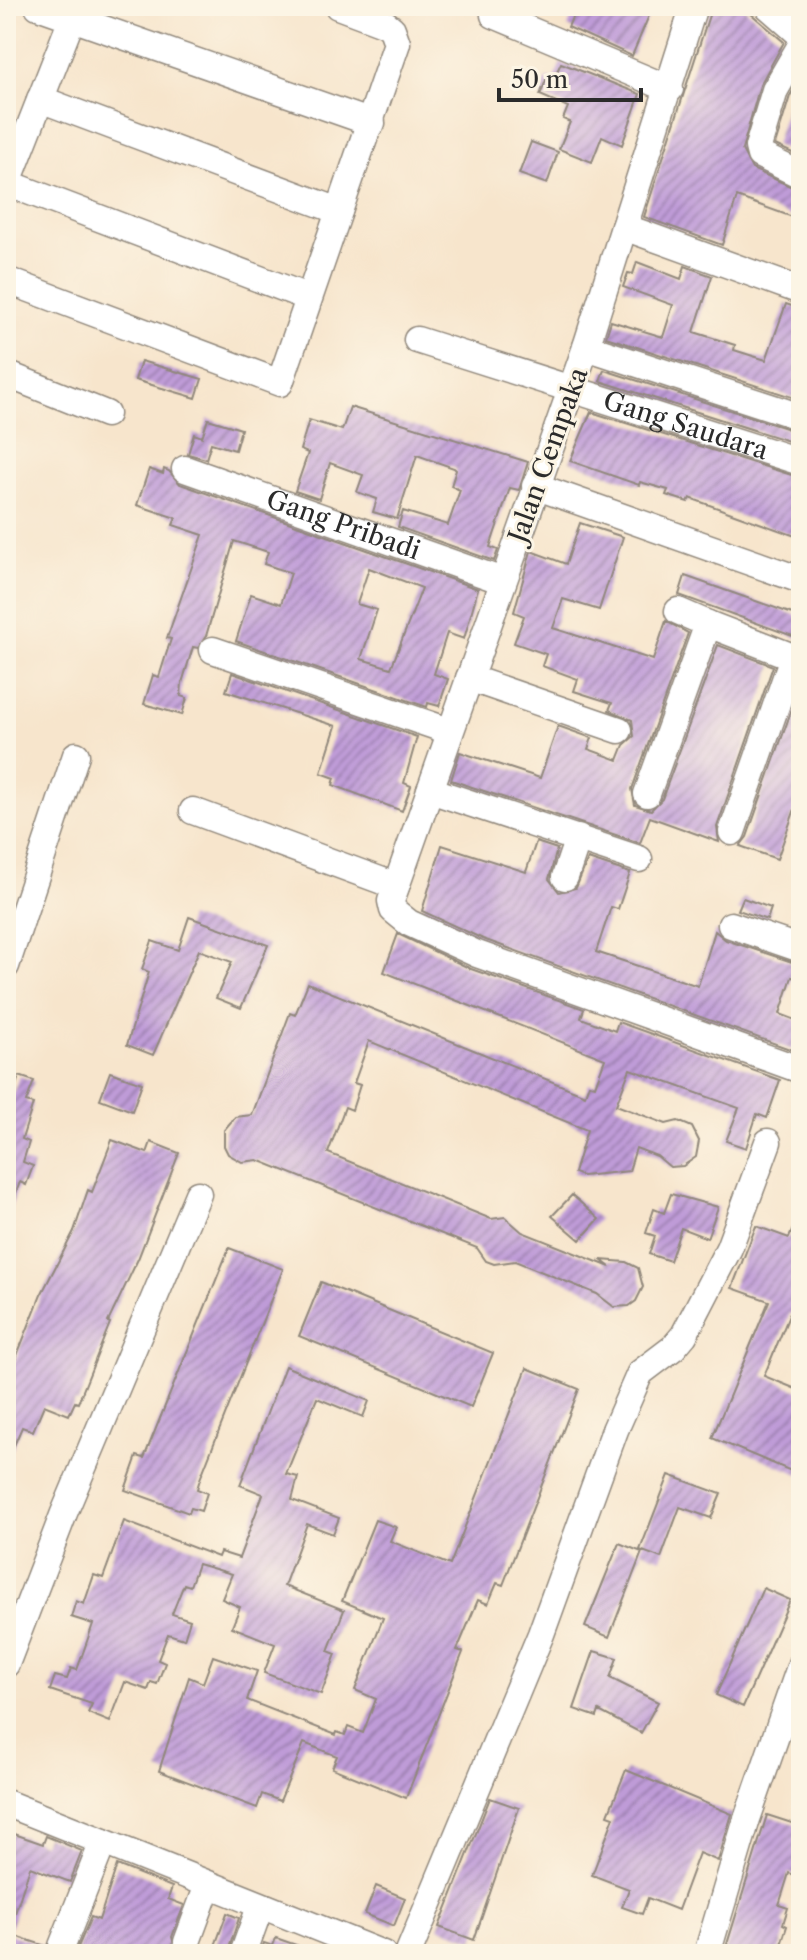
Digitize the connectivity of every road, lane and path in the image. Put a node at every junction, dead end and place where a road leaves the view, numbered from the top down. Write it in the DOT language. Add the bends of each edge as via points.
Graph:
graph roads {
  1 [pos="38,6"];
  2 [pos="338,6"];
  3 [pos="694,6"];
  4 [pos="768,6"];
  5 [pos="75,12"];
  6 [pos="494,15"];
  7 [pos="801,35"];
  8 [pos="801,45"];
  9 [pos="670,89"];
  10 [pos="40,99"];
  11 [pos="372,123"];
  12 [pos="801,175"];
  13 [pos="8,177"];
  14 [pos="339,211"];
  15 [pos="624,227"];
  16 [pos="6,280"];
  17 [pos="801,291"];
  18 [pos="307,297"];
  19 [pos="417,340"];
  20 [pos="586,347"];
  21 [pos="6,374"];
  22 [pos="571,392"];
  23 [pos="106,414"];
  24 [pos="801,417"];
  25 [pos="801,462"];
  26 [pos="185,469"];
  27 [pos="535,486"];
  28 [pos="801,580"];
  29 [pos="503,581"];
  30 [pos="678,611"];
  31 [pos="708,624"];
  32 [pos="213,650"];
  33 [pos="797,658"];
  34 [pos="469,678"];
  35 [pos="619,730"];
  36 [pos="449,731"];
  37 [pos="76,755"];
  38 [pos="430,790"];
  39 [pos="647,794"];
  40 [pos="193,811"];
  41 [pos="732,832"];
  42 [pos="578,838"];
  43 [pos="639,859"];
  44 [pos="565,877"];
  45 [pos="394,893"];
  46 [pos="731,925"];
  47 [pos="801,949"];
  48 [pos="6,966"];
  49 [pos="801,1070"];
  50 [pos="768,1142"];
  51 [pos="198,1194"];
  52 [pos="6,1664"];
  53 [pos="801,1664"];
  54 [pos="789,1740"];
  55 [pos="6,1803"];
  56 [pos="103,1842"];
  57 [pos="208,1885"];
  58 [pos="260,1907"];
  59 [pos="187,1942"];
  60 [pos="62,1946"];
  61 [pos="243,1954"];
  62 [pos="383,1954"];
  63 [pos="408,1954"];
  64 [pos="707,1954"];
  1 -- 5 [label="street"];
  2 -- 11 [label="street" via="386,24 397,43"];
  3 -- 9 [label="street, Jalan Cempaka"];
  4 -- 7 [label="street"];
  5 -- 10 [label="street"];
  5 -- 11 [label="street"];
  6 -- 9 [label="street"];
  8 -- 12 [label="street" via="775,90 758,147 760,155"];
  9 -- 15 [label="street, Jalan Cempaka"];
  10 -- 13 [label="street"];
  10 -- 14 [label="street"];
  11 -- 14 [label="street"];
  13 -- 18 [label="street"];
  14 -- 18 [label="street"];
  15 -- 17 [label="street"];
  15 -- 20 [label="street, Jalan Cempaka"];
  16 -- 18 [label="street" via="276,383"];
  19 -- 22 [label="street, Gang Saudara"];
  20 -- 22 [label="street, Jalan Cempaka"];
  20 -- 24 [label="street"];
  21 -- 23 [label="street"];
  22 -- 25 [label="street, Gang Saudara"];
  22 -- 27 [label="street, Jalan Cempaka"];
  26 -- 29 [label="street, Gang Pribadi"];
  27 -- 28 [label="street"];
  27 -- 29 [label="street, Jalan Cempaka"];
  29 -- 34 [label="street, Jalan Cempaka"];
  30 -- 31 [label="street"];
  31 -- 33 [label="street"];
  31 -- 39 [label="street"];
  32 -- 36 [label="street"];
  33 -- 41 [label="street"];
  34 -- 35 [label="street"];
  34 -- 36 [label="street, Jalan Cempaka"];
  36 -- 38 [label="street, Jalan Cempaka"];
  37 -- 48 [label="street"];
  38 -- 42 [label="street"];
  38 -- 45 [label="street, Jalan Cempaka"];
  40 -- 45 [label="street"];
  42 -- 43 [label="street"];
  42 -- 44 [label="street"];
  45 -- 49 [label="street" via="393,910 409,923 477,954"];
  46 -- 47 [label="street"];
  50 -- 63 [label="street" via="729,1248 684,1335 640,1373 541,1634"];
  51 -- 52 [label="street" via="111,1396"];
  53 -- 54 [label="street"];
  54 -- 64 [label="street" via="747,1819"];
  55 -- 56 [label="street"];
  56 -- 57 [label="street"];
  56 -- 60 [label="street"];
  57 -- 58 [label="street"];
  57 -- 59 [label="street"];
  58 -- 61 [label="street"];
  58 -- 62 [label="street"];
}
